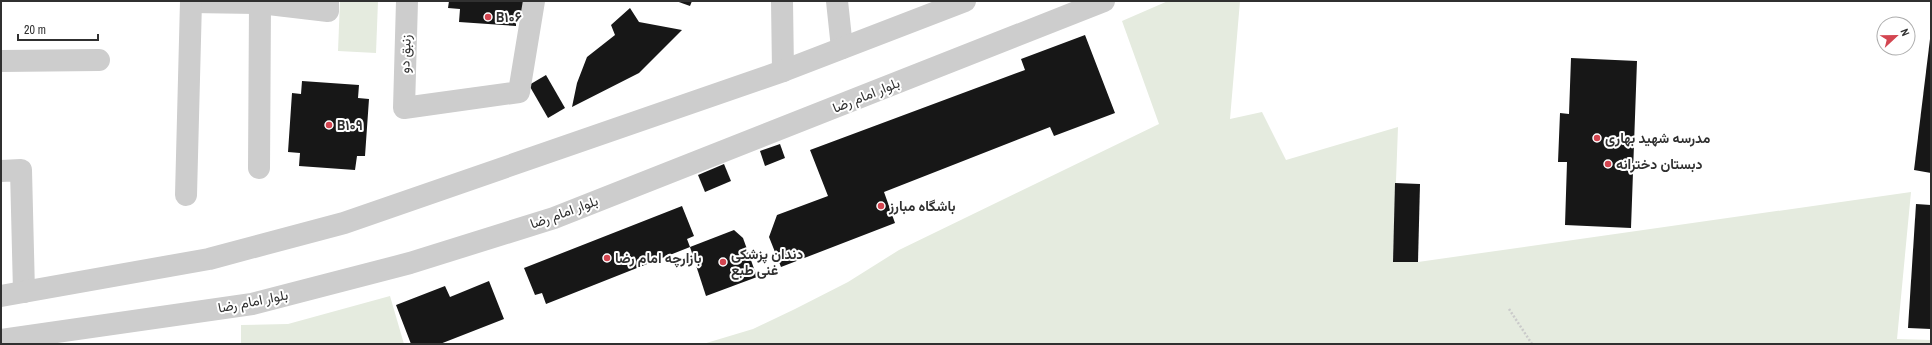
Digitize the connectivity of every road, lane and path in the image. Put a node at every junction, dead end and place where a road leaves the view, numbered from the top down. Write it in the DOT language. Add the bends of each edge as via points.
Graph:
graph roads {
  1 [pos="328,1"];
  2 [pos="407,1"];
  3 [pos="534,1"];
  4 [pos="782,1"];
  5 [pos="837,1"];
  6 [pos="965,1"];
  7 [pos="1104,1"];
  8 [pos="191,2"];
  9 [pos="260,3"];
  10 [pos="842,48"];
  11 [pos="99,60"];
  12 [pos="1,61"];
  13 [pos="783,70"];
  14 [pos="259,168"];
  15 [pos="1,171"];
  16 [pos="186,195"];
  17 [pos="24,292"];
  18 [pos="1,296"];
  19 [pos="1508,309"];
  20 [pos="1,340"];
  21 [pos="1532,344"];
  1 -- 9 [label="street" via="328,11"];
  2 -- 3 [label="street, زنبق دو" via="404,108 519,92"];
  4 -- 13 [label="street"];
  5 -- 10 [label="street"];
  6 -- 10 [label="street"];
  7 -- 20 [label="street, بلوار امام رضا" via="554,218 410,263 252,304"];
  8 -- 9 [label="street"];
  8 -- 16 [label="street"];
  9 -- 14 [label="street"];
  10 -- 13 [label="street"];
  11 -- 12 [label="street"];
  13 -- 17 [label="street" via="344,223 209,259"];
  15 -- 17 [label="street" via="21,170"];
  17 -- 18 [label="street"];
  19 -- 21 [label="path"];
}
